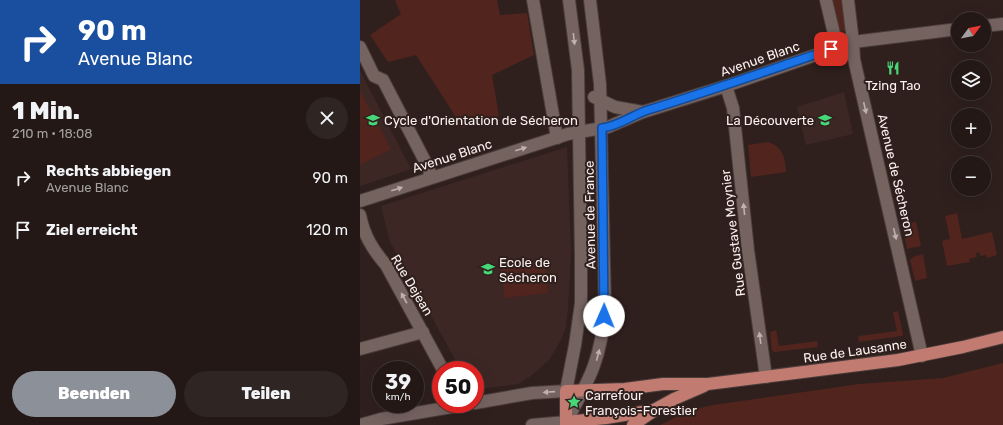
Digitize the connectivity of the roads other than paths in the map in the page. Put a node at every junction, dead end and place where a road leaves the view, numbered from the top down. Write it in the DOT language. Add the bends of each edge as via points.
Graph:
graph roads {
  1 [pos="533,0"];
  2 [pos="569,0"];
  3 [pos="590,0"];
  4 [pos="826,0"];
  5 [pos="848,0"];
  6 [pos="1003,24"];
  7 [pos="991,25"];
  8 [pos="951,30"];
  9 [pos="835,38"];
  10 [pos="853,42"];
  11 [pos="360,47"];
  12 [pos="726,86"];
  13 [pos="597,99"];
  14 [pos="643,112"];
  15 [pos="602,128"];
  16 [pos="580,132"];
  17 [pos="557,138"];
  18 [pos="431,178"];
  19 [pos="360,200"];
  20 [pos="360,214"];
  21 [pos="423,332"];
  22 [pos="1003,337"];
  23 [pos="360,349"];
  24 [pos="922,356"];
  25 [pos="438,361"];
  26 [pos="766,377"];
  27 [pos="708,384"];
  28 [pos="566,391"];
  29 [pos="583,391"];
  30 [pos="484,401"];
  31 [pos="432,410"];
  32 [pos="654,410"];
  33 [pos="566,423"];
  34 [pos="360,424"];
  35 [pos="532,425"];
  36 [pos="633,425"];
  1 -- 17 [label="street"];
  2 -- 16 [label="street, Avenue de France, one-way" via="578,70"];
  3 -- 13 [label="street, Avenue de France" via="600,84"];
  4 -- 9 [label="street"];
  5 -- 10 [label="street, Avenue de Sécheron"];
  6 -- 7 [label="street"];
  8 -- 10 [label="street, Avenue Blanc"];
  10 -- 12 [label="street, Avenue Blanc"];
  10 -- 24 [label="street, Avenue de Sécheron, one-way" via="854,59"];
  11 -- 18 [label="street" via="374,76 383,80 428,167"];
  12 -- 14 [label="street, Avenue Blanc"];
  26 -- 12 [label="street, Rue Gustave Moynier, one-way" via="748,250 733,108"];
  13 -- 14 [label="street, Avenue Blanc" via="622,109"];
  13 -- 15 [label="street, Avenue de France"];
  14 -- 15 [label="street, Avenue Blanc"];
  15 -- 16 [label="street, Avenue Blanc"];
  29 -- 15 [label="street, Avenue de France, one-way" via="596,363 604,316"];
  16 -- 17 [label="street, Avenue Blanc"];
  16 -- 28 [label="street, Avenue de France" via="581,303"];
  18 -- 17 [label="street, Avenue Blanc, one-way"];
  19 -- 18 [label="street, Avenue Blanc, one-way"];
  21 -- 20 [label="street, Rue Dejean, one-way" via="386,265 367,240"];
  21 -- 23 [label="street"];
  21 -- 25 [label="street, Rue Dejean"];
  22 -- 24 [label="main road, Rue de Lausanne"];
  24 -- 26 [label="main road, Rue de Lausanne"];
  26 -- 27 [label="main road, Rue de Lausanne"];
  27 -- 29 [label="main road, Rue de Lausanne" via="664,384"];
  27 -- 32 [label="main road, Rue de Lausanne"];
  28 -- 29 [label="main road, Rue de Lausanne"];
  28 -- 30 [label="street, Rue de Lausanne, one-way" via="532,393"];
  28 -- 33 [label="main road, Avenue de France"];
  29 -- 33 [label="street, Avenue de France"];
  31 -- 34 [label="street"];
  32 -- 33 [label="main road, Rue de Lausanne"];
  32 -- 36 [label="main road"];
  33 -- 35 [label="street, Rue de Lausanne"];
}
